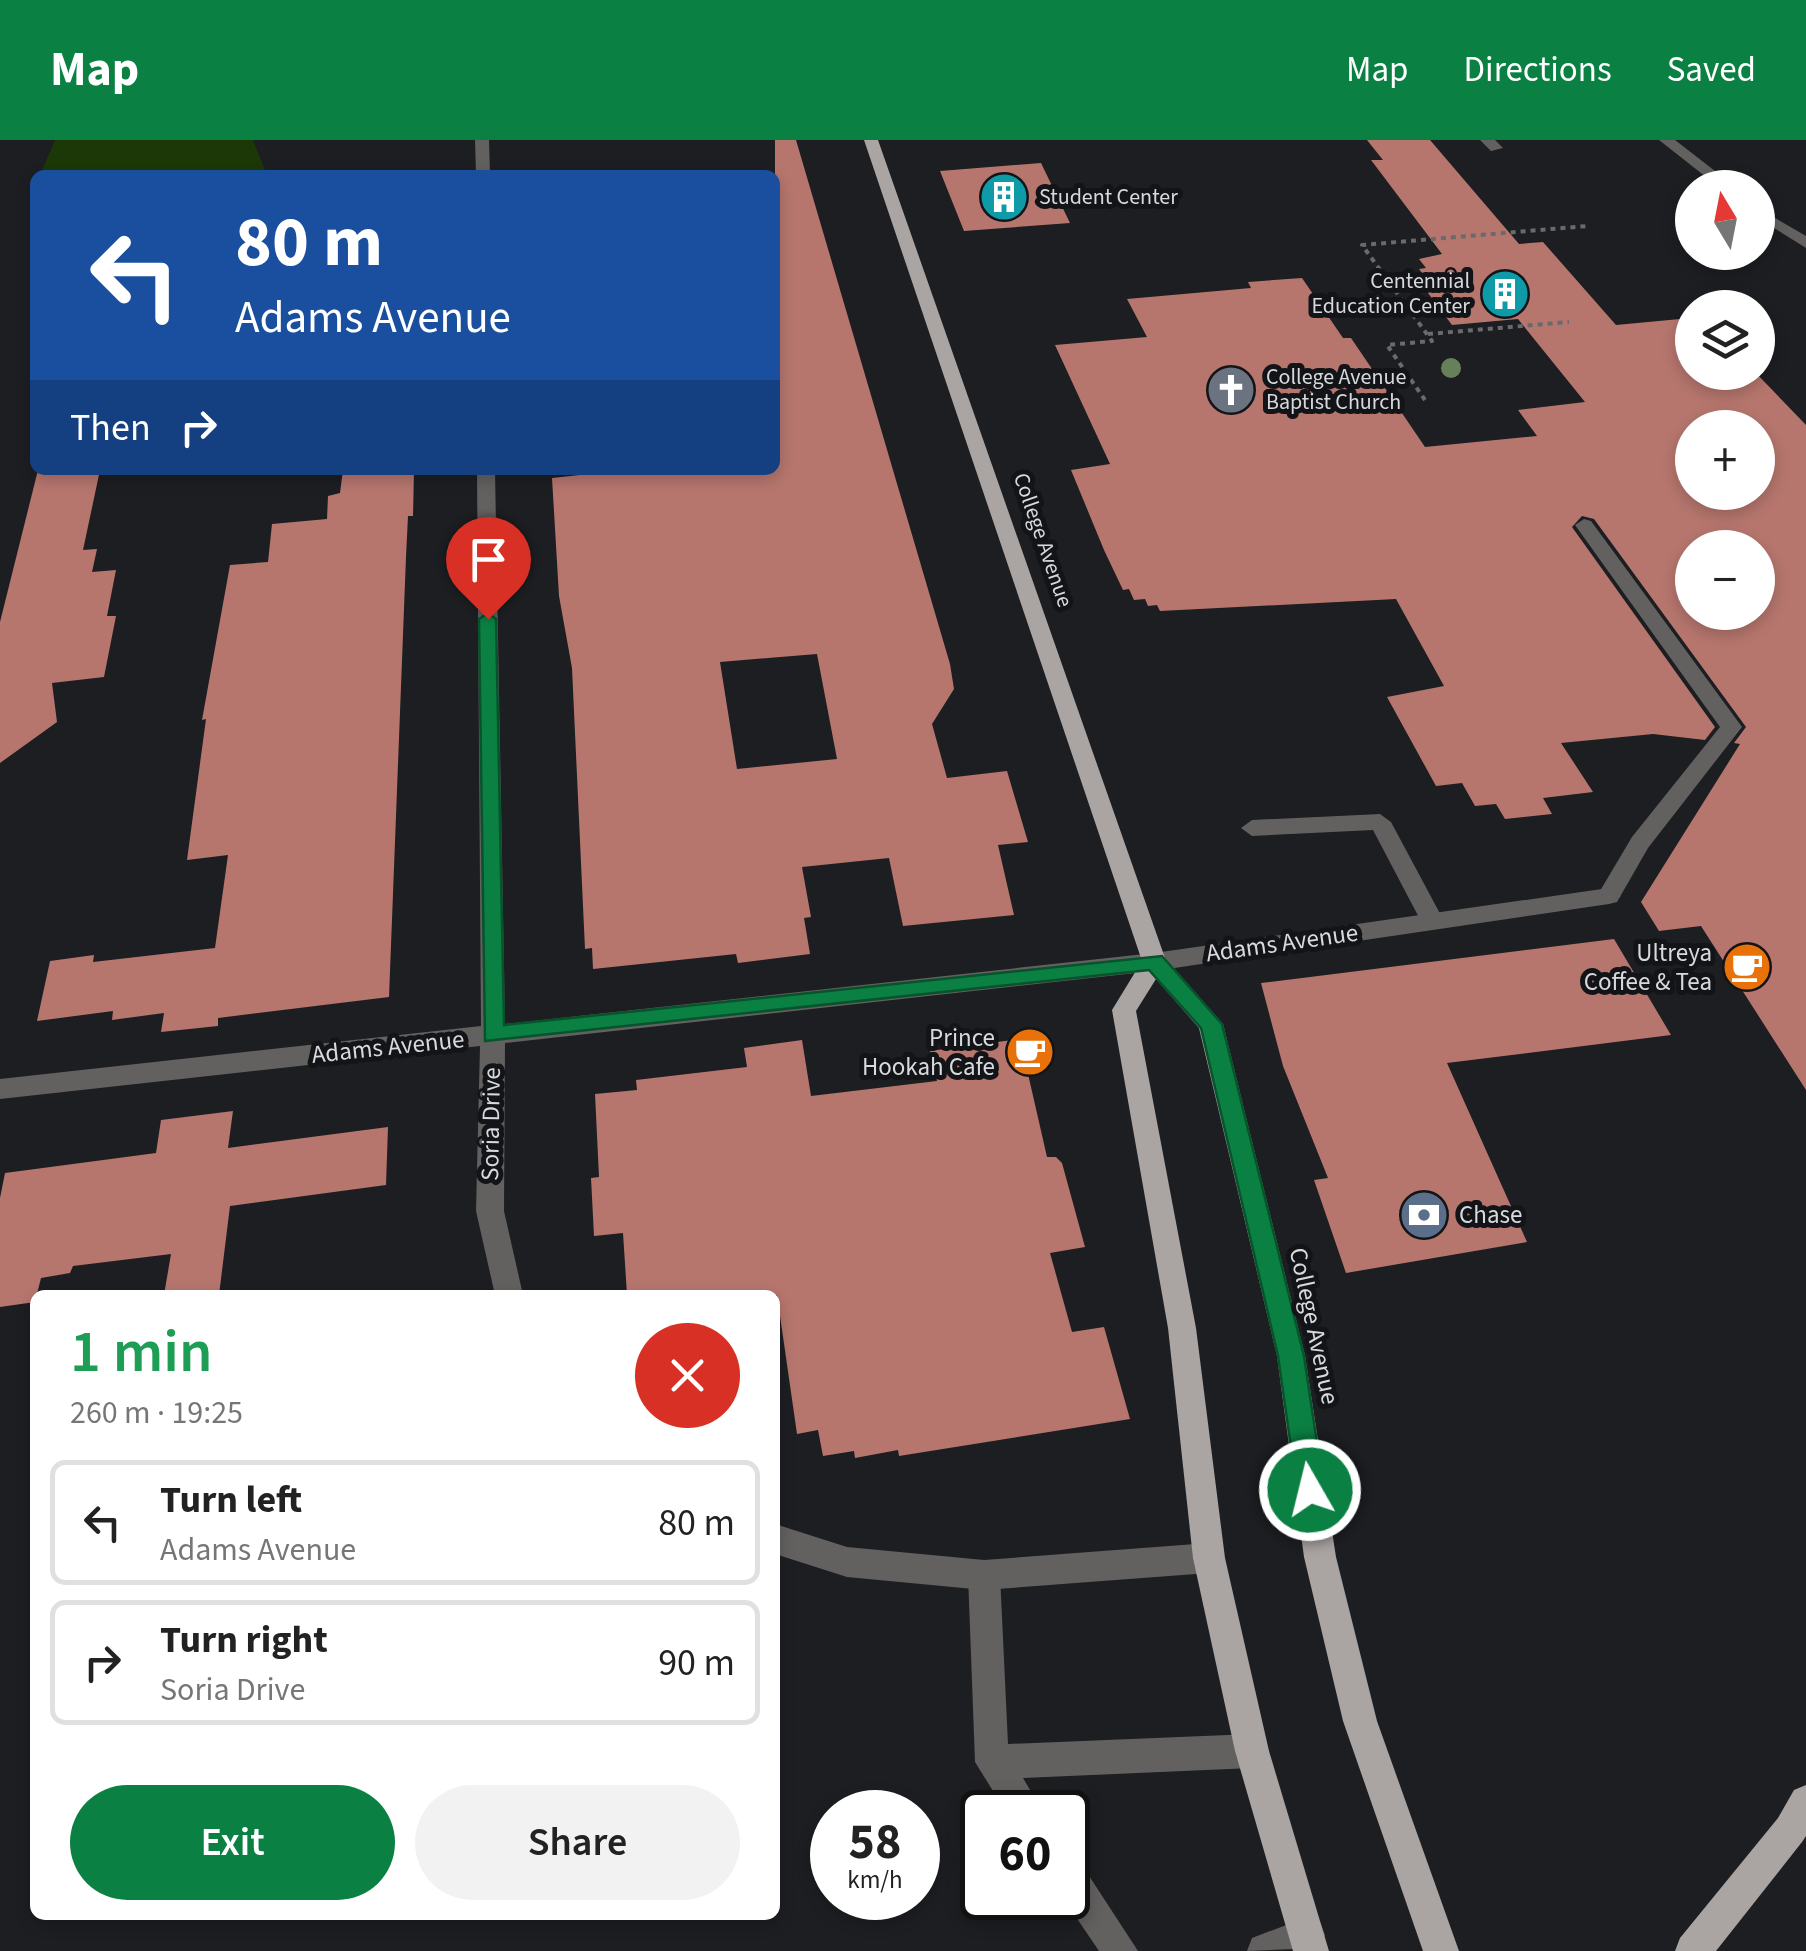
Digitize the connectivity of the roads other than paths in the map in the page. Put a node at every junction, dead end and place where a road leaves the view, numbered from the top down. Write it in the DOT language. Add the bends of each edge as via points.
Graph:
graph roads {
  1 [pos="482,140"];
  2 [pos="871,140"];
  3 [pos="1666,140"];
  4 [pos="483,170"];
  5 [pos="1706,170"];
  6 [pos="1775,223"];
  7 [pos="1806,244"];
  8 [pos="486,475"];
  9 [pos="1584,525"];
  10 [pos="1252,828"];
  11 [pos="1432,921"];
  12 [pos="1154,962"];
  13 [pos="493,1035"];
  14 [pos="0,1089"];
  15 [pos="508,1290"];
  16 [pos="780,1541"];
  17 [pos="1209,1558"];
  18 [pos="984,1575"];
  19 [pos="1252,1750"];
  20 [pos="992,1762"];
  21 [pos="1011,1790"];
  22 [pos="1806,1802"];
  23 [pos="1090,1907"];
  24 [pos="1309,1943"];
  25 [pos="1120,1951"];
  26 [pos="1264,1951"];
  27 [pos="1441,1951"];
  28 [pos="1693,1951"];
  1 -- 4 [label="street"];
  2 -- 12 [label="main road, College Avenue"];
  3 -- 5 [label="street"];
  6 -- 7 [label="street"];
  8 -- 13 [label="street, Soria Drive"];
  9 -- 11 [label="street, Adams Avenue" via="1731,728 1640,843 1608,896"];
  10 -- 11 [label="street" via="1380,822"];
  11 -- 12 [label="street, Adams Avenue"];
  12 -- 13 [label="street, Adams Avenue"];
  12 -- 17 [label="main road" via="1124,1010 1182,1328"];
  12 -- 27 [label="main road, College Avenue" via="1211,1024 1291,1356 1320,1557 1360,1721"];
  13 -- 14 [label="street, Adams Avenue"];
  13 -- 15 [label="street, Soria Drive" via="490,1210"];
  16 -- 18 [label="street" via="847,1562"];
  17 -- 18 [label="street"];
  17 -- 19 [label="main road"];
  18 -- 20 [label="street"];
  19 -- 20 [label="street"];
  19 -- 24 [label="main road"];
  20 -- 21 [label="street"];
  22 -- 28 [label="main road"];
  23 -- 25 [label="street"];
  24 -- 26 [label="street"];
}
